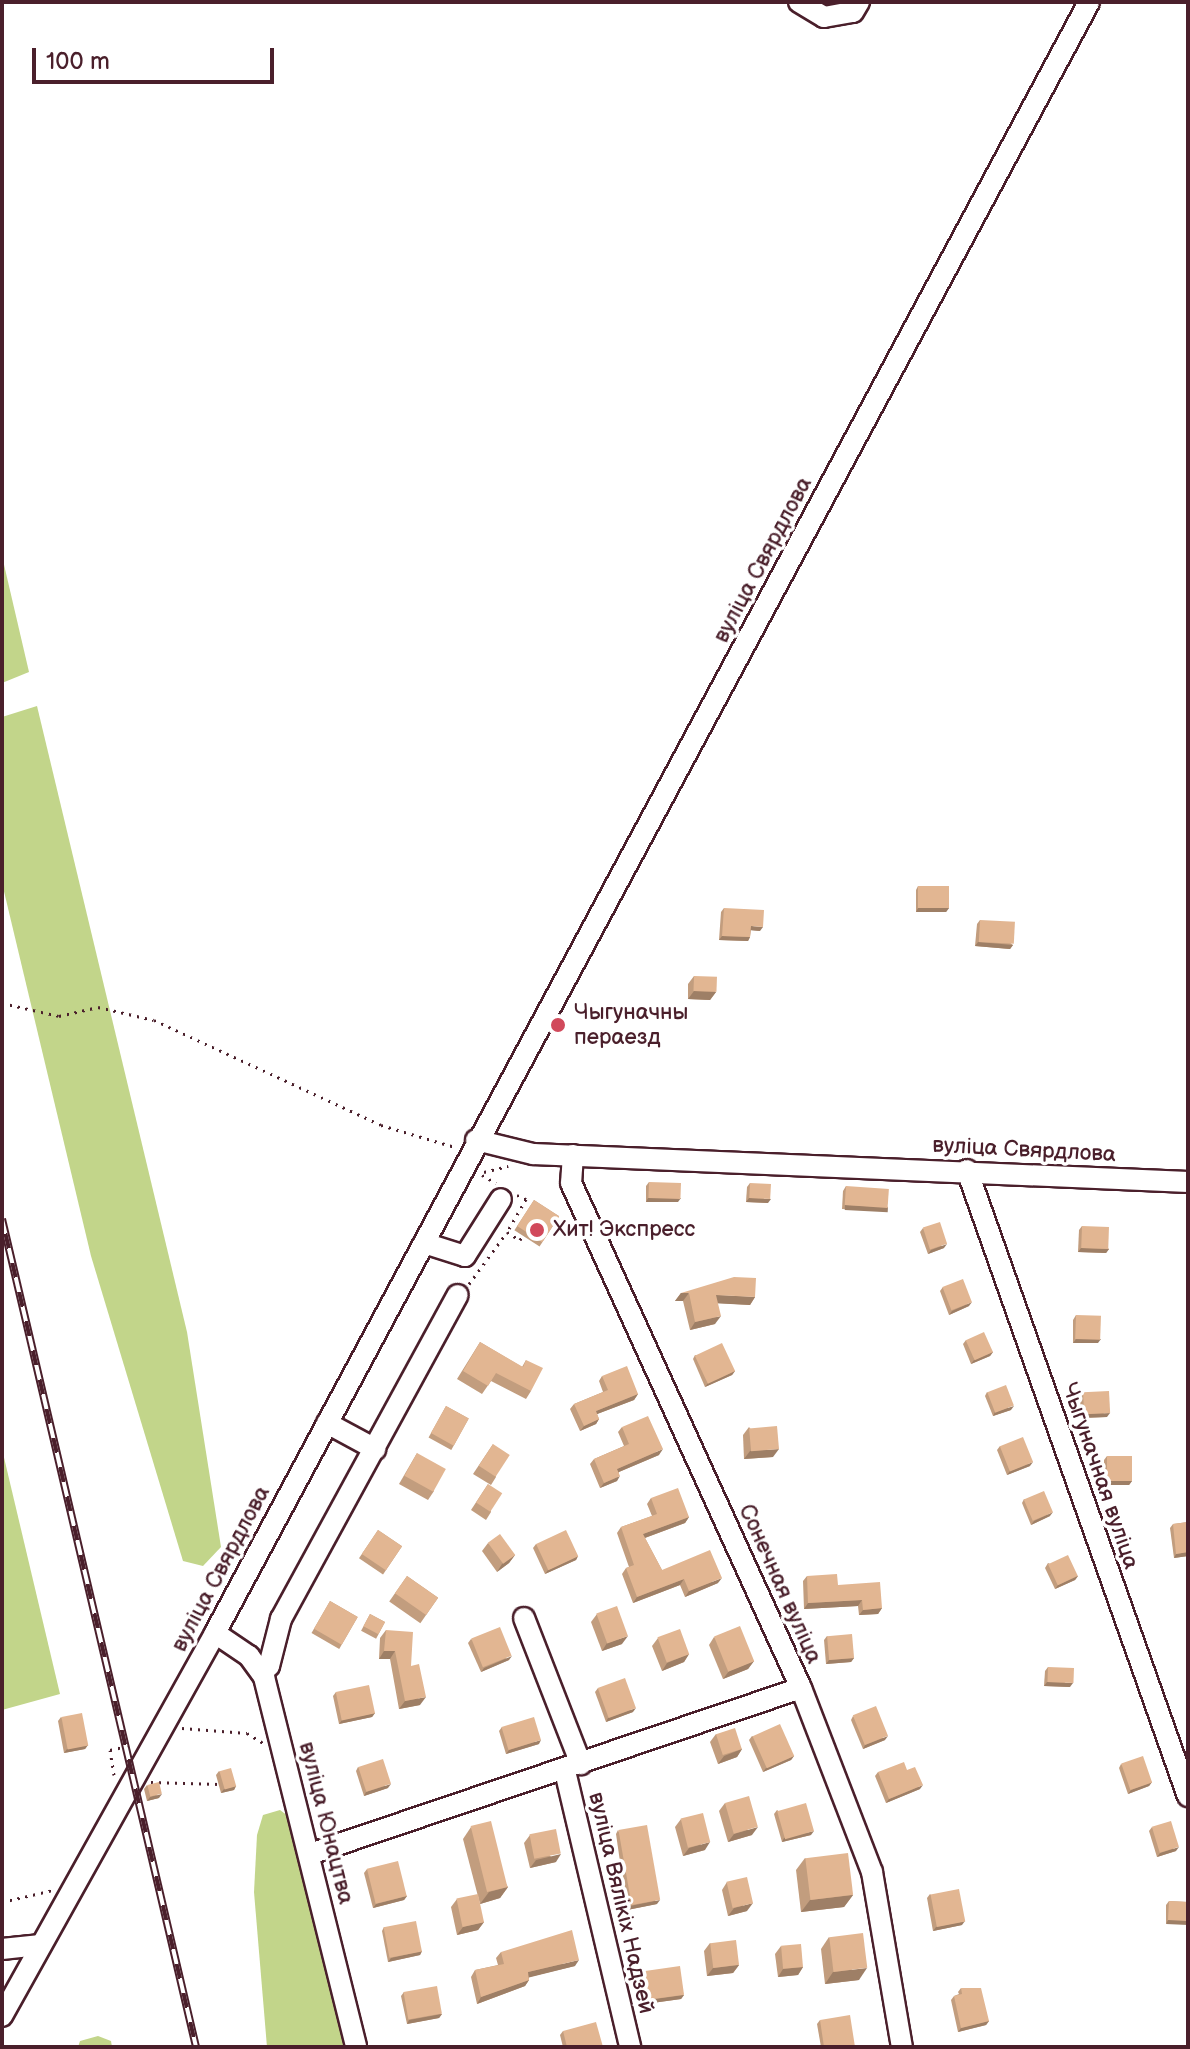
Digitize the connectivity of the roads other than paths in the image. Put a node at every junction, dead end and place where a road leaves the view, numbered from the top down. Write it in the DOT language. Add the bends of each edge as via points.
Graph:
graph roads {
  1 [pos="799,2"];
  2 [pos="859,2"];
  3 [pos="1089,2"];
  4 [pos="476,1140"];
  5 [pos="573,1155"];
  6 [pos="967,1170"];
  7 [pos="1188,1182"];
  8 [pos="501,1199"];
  9 [pos="424,1243"];
  10 [pos="458,1295"];
  11 [pos="327,1423"];
  12 [pos="375,1449"];
  13 [pos="524,1618"];
  14 [pos="215,1633"];
  15 [pos="261,1672"];
  16 [pos="801,1688"];
  17 [pos="573,1767"];
  18 [pos="1188,1796"];
  19 [pos="310,1854"];
  20 [pos="41,1945"];
  21 [pos="2,1949"];
  22 [pos="2,2016"];
  23 [pos="356,2047"];
  24 [pos="630,2047"];
  25 [pos="902,2047"];
  1 -- 2 [label="street" via="824,17 853,12"];
  3 -- 4 [label="street, вуліца Свярдлова"];
  4 -- 5 [label="street, вуліца Свярдлова" via="513,1153"];
  4 -- 9 [label="street, вуліца Свярдлова"];
  5 -- 6 [label="street, вуліца Свярдлова"];
  5 -- 16 [label="street, Сонечная вуліца" via="571,1183"];
  6 -- 7 [label="street, вуліца Свярдлова"];
  6 -- 18 [label="street, Чыгуначная вуліца"];
  8 -- 9 [label="street" via="465,1256"];
  9 -- 11 [label="street, вуліца Свярдлова"];
  10 -- 12 [label="street"];
  11 -- 12 [label="street"];
  11 -- 14 [label="street, вуліца Свярдлова"];
  12 -- 15 [label="street" via="281,1619 269,1666"];
  13 -- 17 [label="street, вуліца Вялікіх Надзей"];
  14 -- 15 [label="street" via="249,1656"];
  14 -- 20 [label="street, вуліца Свярдлова"];
  15 -- 19 [label="street, вуліца Юнацтва"];
  16 -- 17 [label="street"];
  16 -- 25 [label="street, Сонечная вуліца" via="872,1872"];
  17 -- 19 [label="street"];
  17 -- 24 [label="street, вуліца Вялікіх Надзей"];
  19 -- 23 [label="street, вуліца Юнацтва"];
  20 -- 21 [label="street"];
  20 -- 22 [label="street, вуліца Свярдлова"];
}
